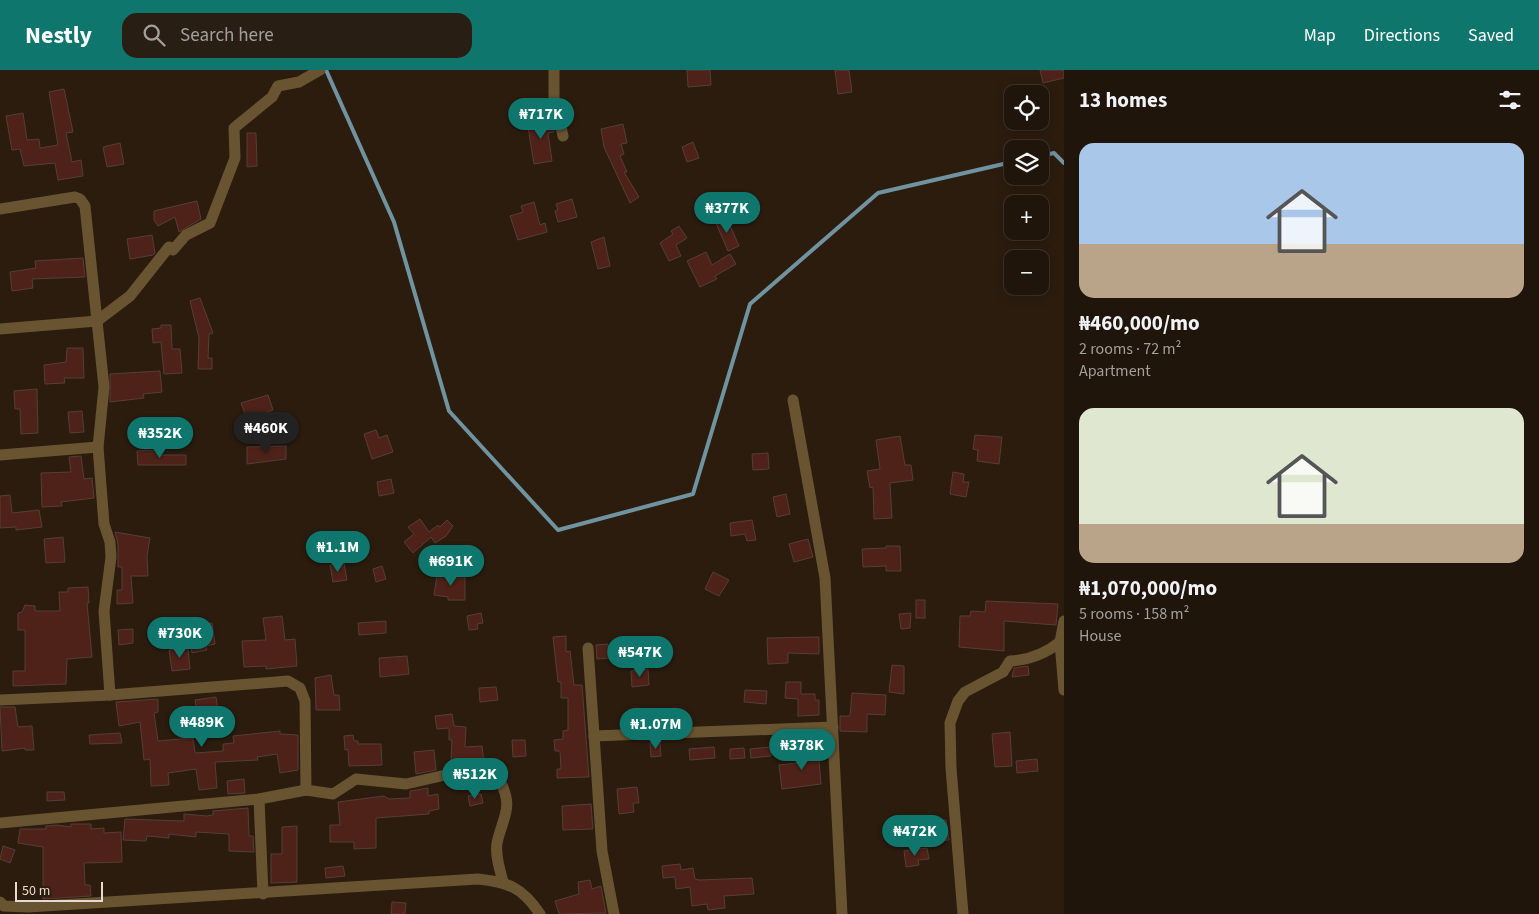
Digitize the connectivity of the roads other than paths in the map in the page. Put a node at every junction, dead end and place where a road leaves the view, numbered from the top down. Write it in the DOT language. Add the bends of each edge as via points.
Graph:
graph roads {
  1 [pos="320,70"];
  2 [pos="554,70"];
  3 [pos="563,136"];
  4 [pos="0,209"];
  5 [pos="97,321"];
  6 [pos="0,329"];
  7 [pos="793,400"];
  8 [pos="98,446"];
  9 [pos="0,455"];
  10 [pos="1064,621"];
  11 [pos="1060,642"];
  12 [pos="588,648"];
  13 [pos="1064,690"];
  14 [pos="110,694"];
  15 [pos="0,700"];
  16 [pos="833,727"];
  17 [pos="594,736"];
  18 [pos="306,790"];
  19 [pos="259,799"];
  20 [pos="0,823"];
  21 [pos="503,882"];
  22 [pos="0,894"];
  23 [pos="263,894"];
  24 [pos="3,907"];
  25 [pos="540,914"];
  26 [pos="614,914"];
  27 [pos="842,914"];
  28 [pos="963,914"];
  1 -- 5 [label="street" via="299,82 278,86 272,97 234,128 235,158 210,223 186,235 176,249 169,247 130,296"];
  2 -- 3 [label="street" via="554,97"];
  4 -- 5 [label="street" via="75,197 80,199 85,206"];
  5 -- 6 [label="street"];
  5 -- 8 [label="street" via="104,386"];
  7 -- 16 [label="street" via="825,578"];
  8 -- 9 [label="street"];
  8 -- 14 [label="street" via="104,524 112,557 104,611"];
  10 -- 11 [label="street"];
  11 -- 13 [label="street"];
  11 -- 28 [label="street" via="1025,660 1010,661 1003,672 965,692 950,723"];
  12 -- 17 [label="street"];
  14 -- 15 [label="street"];
  14 -- 18 [label="street" via="288,681 300,688 305,701"];
  16 -- 17 [label="street"];
  16 -- 27 [label="street"];
  17 -- 26 [label="street" via="602,852"];
  18 -- 19 [label="street"];
  18 -- 21 [label="street" via="333,794 356,779 406,784 454,773 478,773 500,780 507,796 507,811 497,845"];
  19 -- 20 [label="street"];
  19 -- 23 [label="street"];
  21 -- 23 [label="street" via="478,879"];
  21 -- 25 [label="street" via="521,892"];
  22 -- 24 [label="street"];
  23 -- 24 [label="street"];
}
